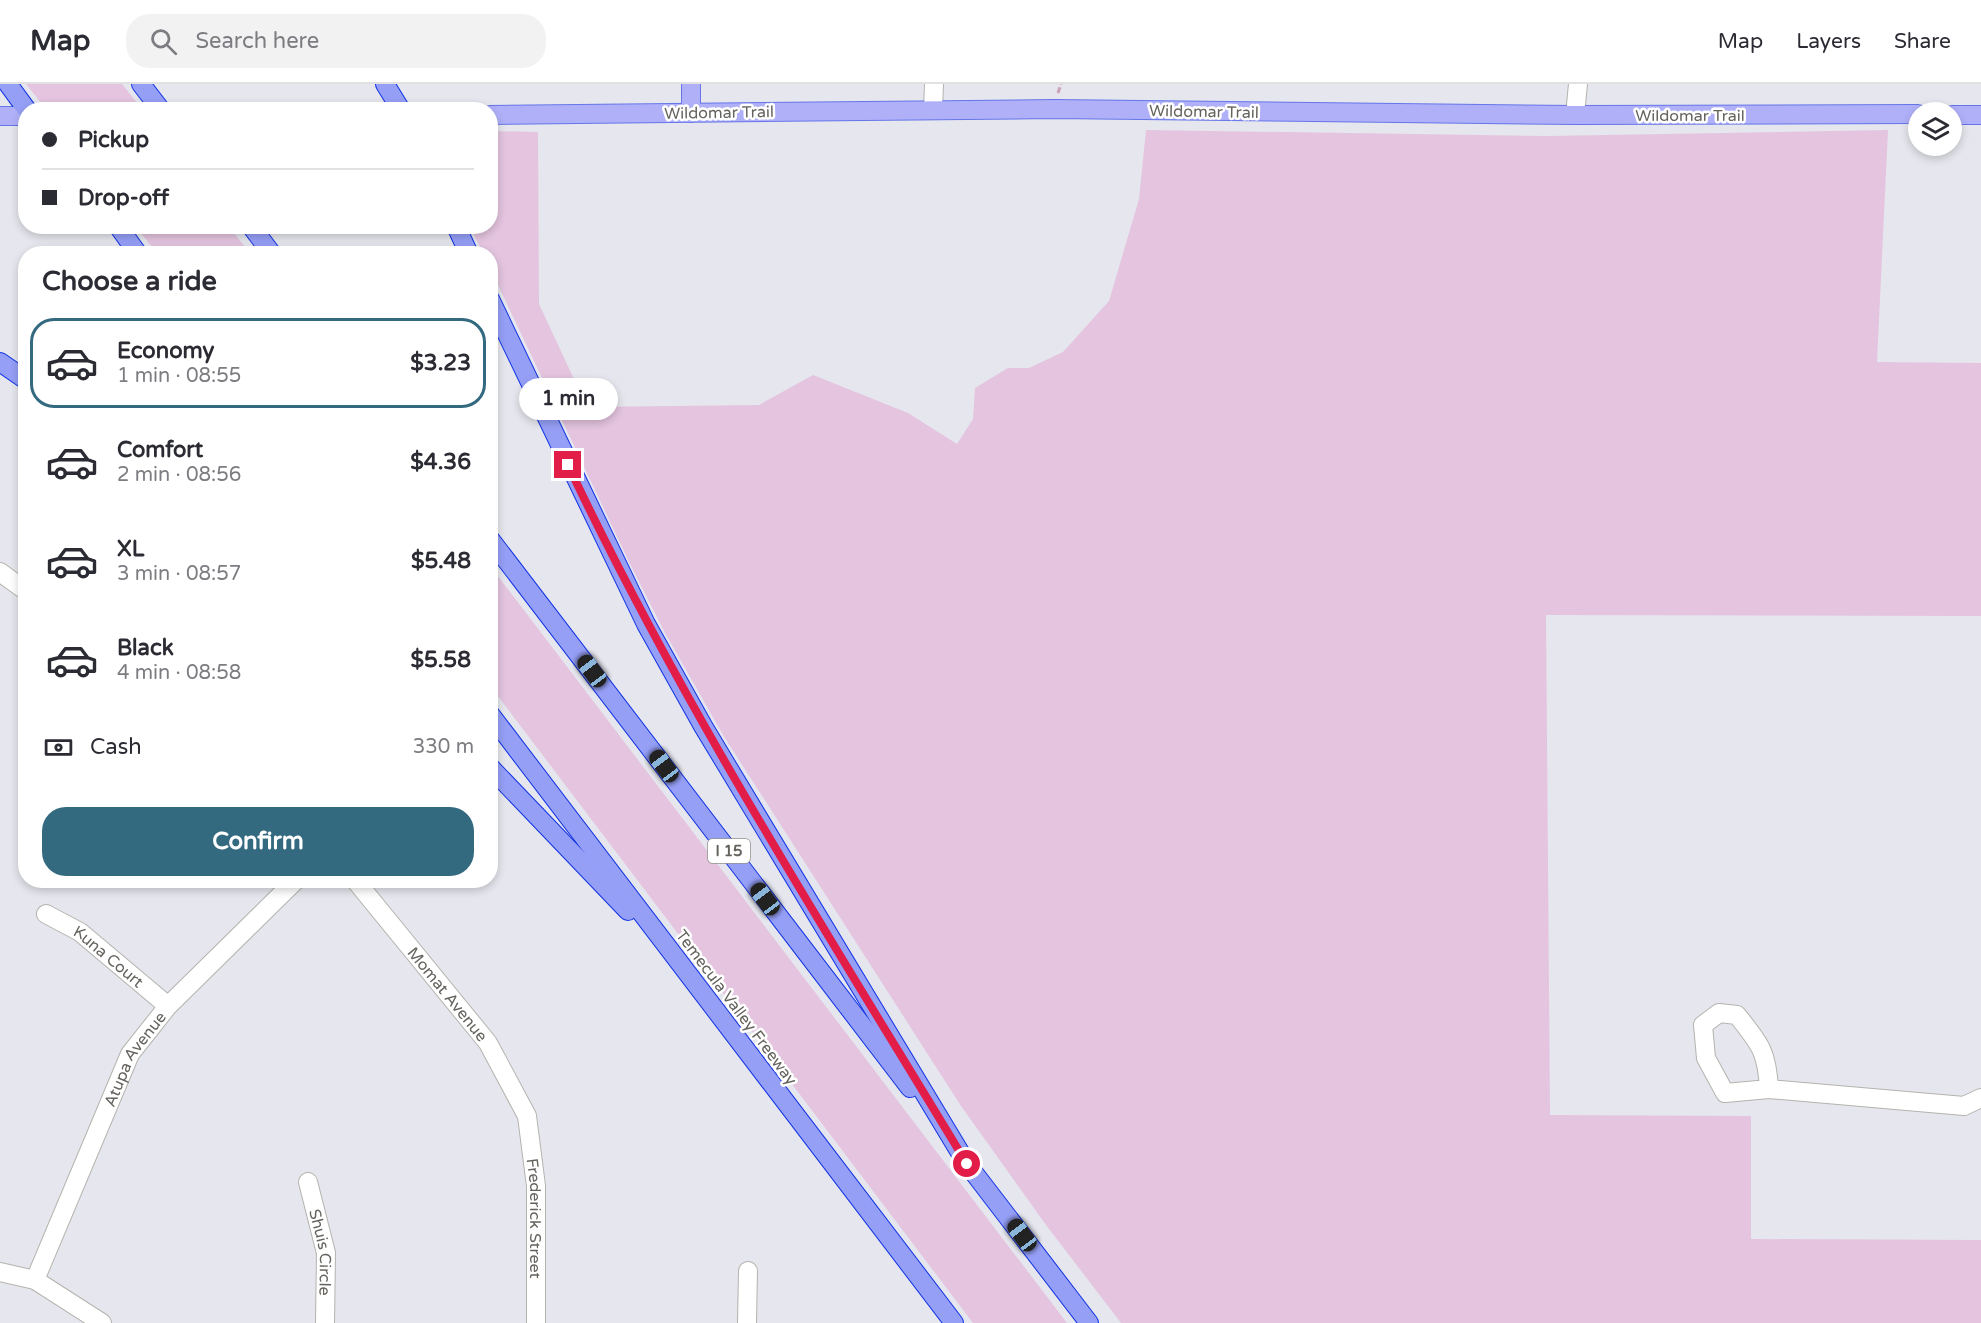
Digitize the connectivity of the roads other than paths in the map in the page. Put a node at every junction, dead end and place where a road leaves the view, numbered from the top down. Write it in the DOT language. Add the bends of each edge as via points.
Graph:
graph roads {
  1 [pos="8,84"];
  2 [pos="141,84"];
  3 [pos="385,84"];
  4 [pos="691,84"];
  5 [pos="934,84"];
  6 [pos="1578,84"];
  7 [pos="21,102"];
  8 [pos="155,102"];
  9 [pos="396,102"];
  10 [pos="933,110"];
  11 [pos="691,113"];
  12 [pos="1908,114"];
  13 [pos="1962,114"];
  14 [pos="498,115"];
  15 [pos="1575,115"];
  16 [pos="1981,115"];
  17 [pos="0,116"];
  18 [pos="18,116"];
  19 [pos="498,316"];
  20 [pos="0,362"];
  21 [pos="18,374"];
  22 [pos="498,548"];
  23 [pos="0,572"];
  24 [pos="18,585"];
  25 [pos="498,725"];
  26 [pos="498,775"];
  27 [pos="288,888"];
  28 [pos="362,888"];
  29 [pos="46,914"];
  30 [pos="686,972"];
  31 [pos="168,1006"];
  32 [pos="1769,1089"];
  33 [pos="1981,1098"];
  34 [pos="526,1116"];
  35 [pos="967,1164"];
  36 [pos="308,1182"];
  37 [pos="748,1270"];
  38 [pos="0,1272"];
  39 [pos="35,1280"];
  40 [pos="102,1323"];
  41 [pos="326,1323"];
  42 [pos="536,1323"];
  43 [pos="747,1323"];
  44 [pos="954,1323"];
  45 [pos="1089,1323"];
  1 -- 7 [label="highway"];
  2 -- 8 [label="highway"];
  3 -- 9 [label="highway"];
  4 -- 11 [label="main road"];
  5 -- 10 [label="street"];
  6 -- 15 [label="street"];
  10 -- 11 [label="main road, Wildomar Trail"];
  10 -- 15 [label="main road, Wildomar Trail"];
  11 -- 14 [label="main road, Wildomar Trail"];
  12 -- 15 [label="main road, Wildomar Trail"];
  13 -- 16 [label="main road"];
  17 -- 18 [label="main road"];
  19 -- 35 [label="highway" via="588,506 708,736"];
  20 -- 21 [label="highway"];
  22 -- 35 [label="highway, I 15"];
  23 -- 24 [label="street"];
  25 -- 30 [label="highway, Temecula Valley Freeway"];
  26 -- 30 [label="highway"];
  27 -- 31 [label="street, Atupa Avenue"];
  28 -- 34 [label="street, Momat Avenue" via="488,1043"];
  29 -- 31 [label="street, Kuna Court" via="80,932"];
  30 -- 44 [label="highway, Temecula Valley Freeway"];
  31 -- 39 [label="street, Atupa Avenue" via="130,1054"];
  32 -- 32 [label="street" via="1725,1094 1706,1058 1703,1025 1719,1013 1737,1015 1768,1061"];
  32 -- 33 [label="street" via="1964,1106"];
  34 -- 42 [label="street, Frederick Street" via="536,1186"];
  35 -- 45 [label="highway, I 15"];
  36 -- 41 [label="street, Shuis Circle" via="326,1254"];
  37 -- 43 [label="street"];
  38 -- 39 [label="street"];
  39 -- 40 [label="street"];
}
